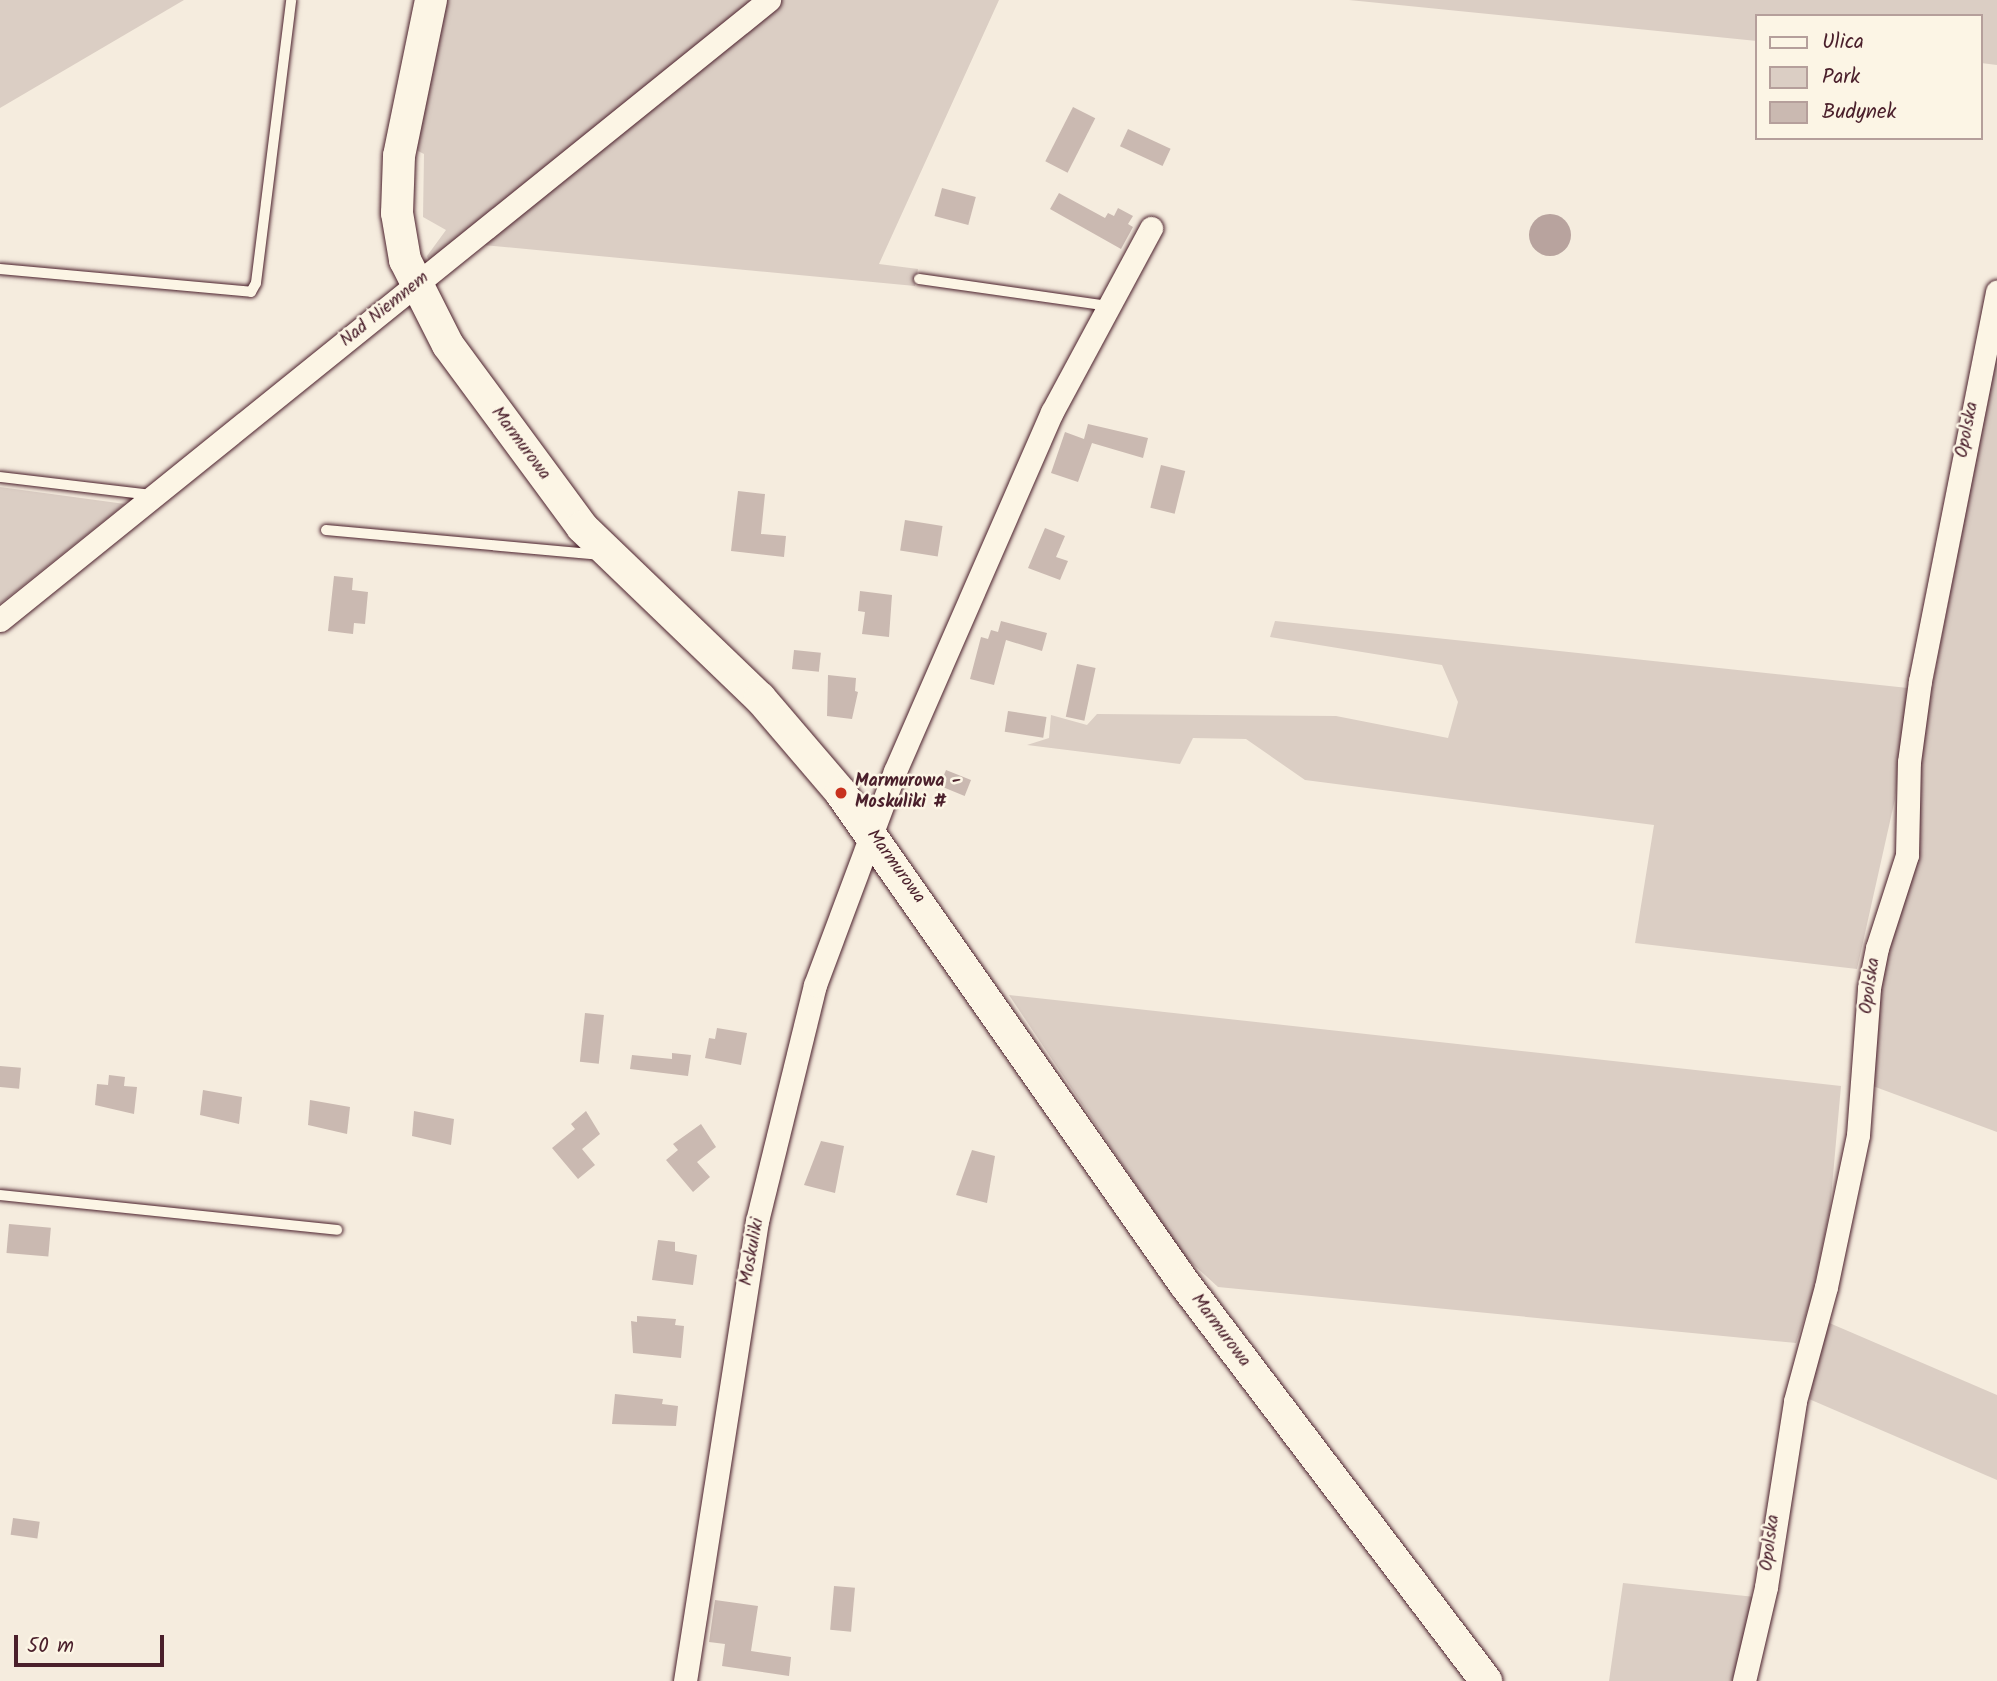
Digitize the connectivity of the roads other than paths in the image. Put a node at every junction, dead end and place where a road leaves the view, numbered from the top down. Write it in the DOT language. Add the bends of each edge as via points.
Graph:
graph roads {
  1 [pos="291,0"];
  2 [pos="431,0"];
  3 [pos="769,0"];
  4 [pos="1152,228"];
  5 [pos="0,269"];
  6 [pos="919,279"];
  7 [pos="415,285"];
  8 [pos="1997,292"];
  9 [pos="1108,306"];
  10 [pos="0,477"];
  11 [pos="154,495"];
  12 [pos="326,530"];
  13 [pos="612,556"];
  14 [pos="0,620"];
  15 [pos="873,836"];
  16 [pos="0,1195"];
  17 [pos="337,1230"];
  18 [pos="685,1681"];
  19 [pos="1486,1681"];
  20 [pos="1744,1681"];
  1 -- 5 [label="lane" via="256,284 251,292"];
  2 -- 7 [label="street, Marmurowa" via="399,156 397,213 405,260"];
  3 -- 7 [label="street, Nad Niemnem"];
  4 -- 9 [label="street, Moskuliki"];
  6 -- 9 [label="lane"];
  7 -- 11 [label="street, Nad Niemnem"];
  7 -- 13 [label="street, Marmurowa" via="448,345 502,422 582,527"];
  8 -- 20 [label="street, Opolska" via="1920,681 1909,762 1908,855 1877,948 1869,988 1858,1135 1826,1287 1795,1401 1766,1587"];
  9 -- 15 [label="street, Moskuliki" via="1052,412 895,771"];
  10 -- 11 [label="lane"];
  11 -- 14 [label="street, Nad Niemnem"];
  12 -- 13 [label="lane"];
  13 -- 15 [label="street, Marmurowa" via="760,698"];
  15 -- 18 [label="street, Moskuliki" via="844,899 815,985 771,1161 734,1358"];
  15 -- 19 [label="street, Marmurowa" via="1184,1283"];
  16 -- 17 [label="lane"];
}
